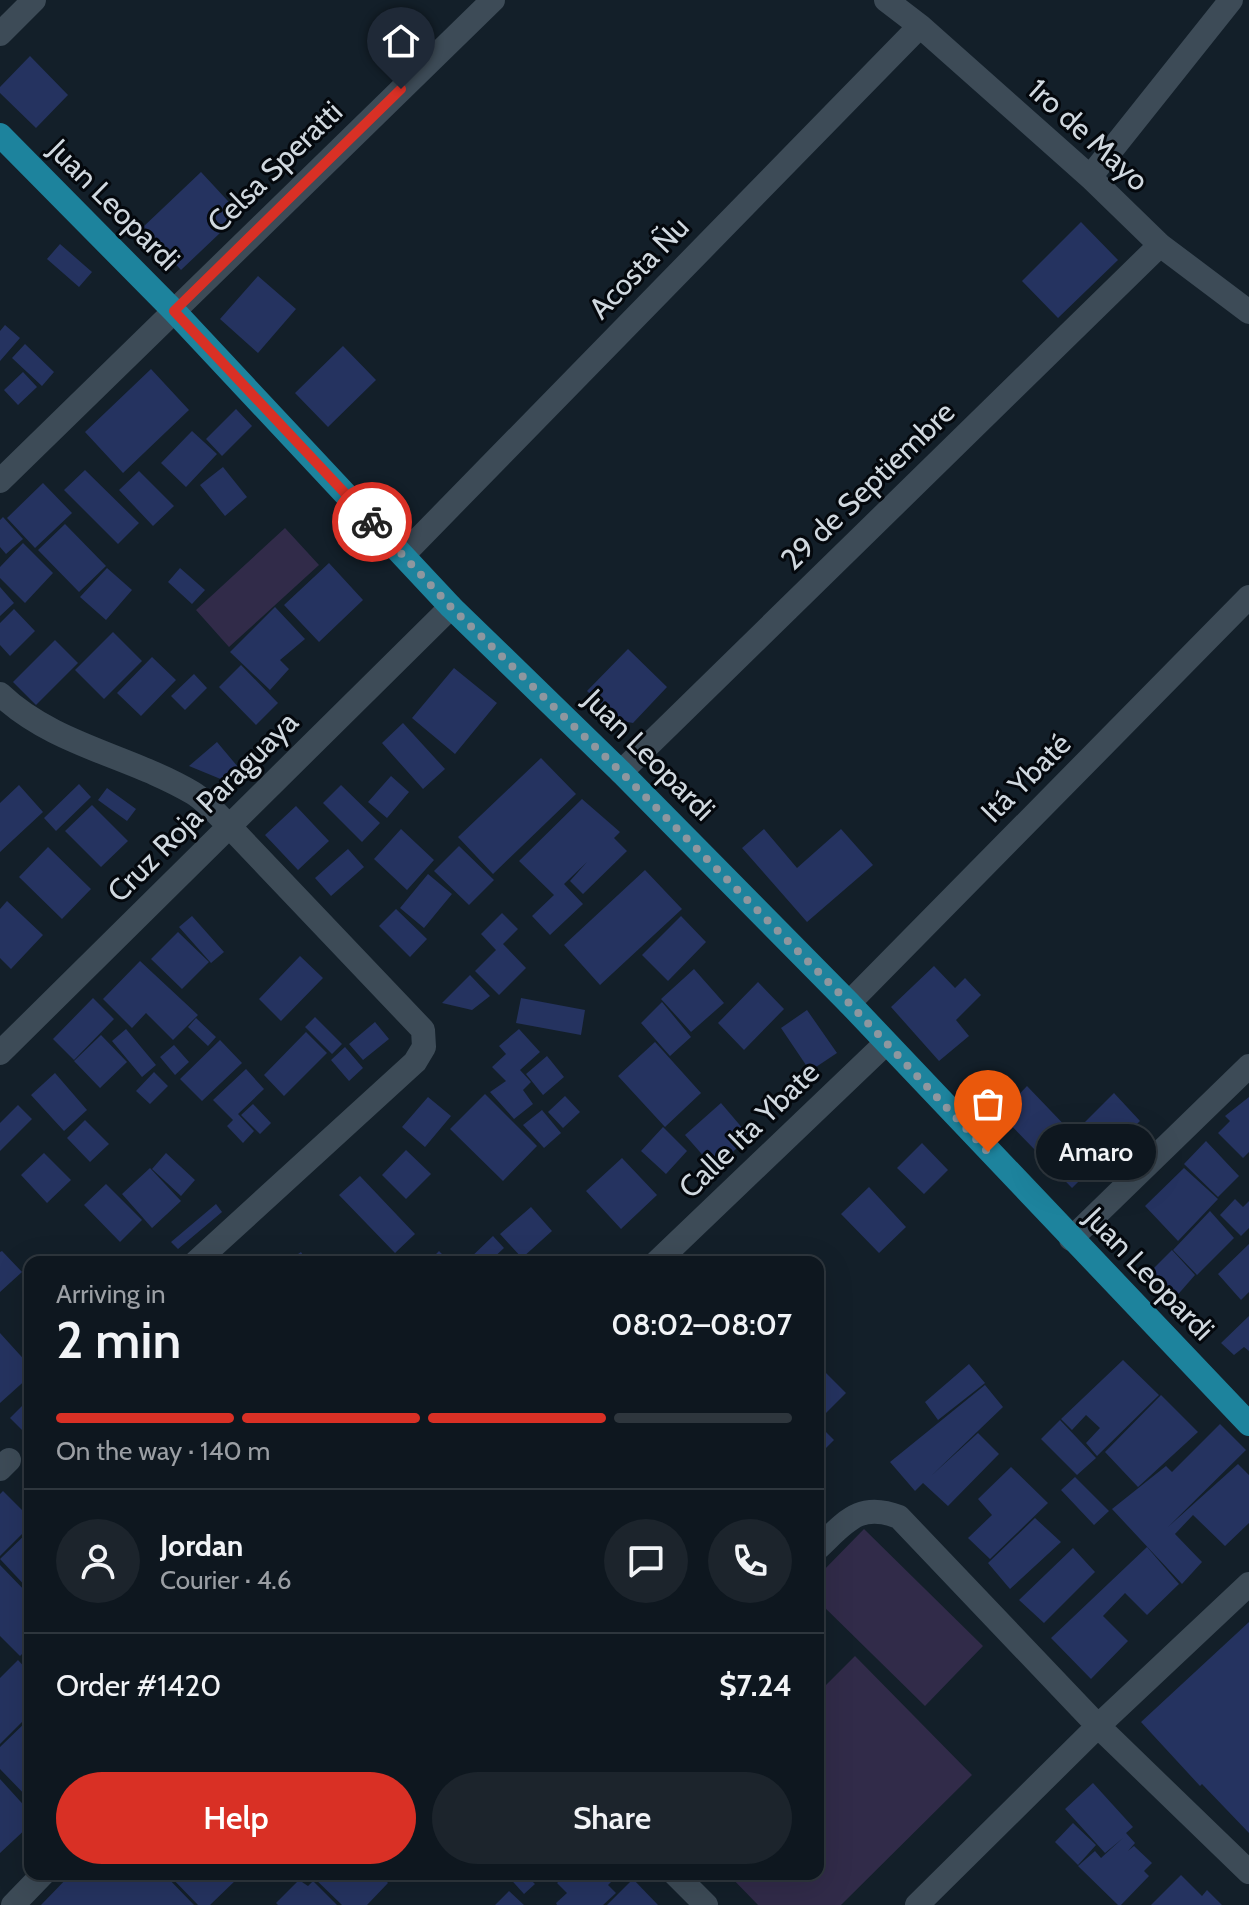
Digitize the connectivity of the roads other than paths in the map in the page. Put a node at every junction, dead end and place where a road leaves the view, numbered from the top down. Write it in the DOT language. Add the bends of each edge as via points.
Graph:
graph roads {
  1 [pos="34,0"];
  2 [pos="493,0"];
  3 [pos="886,0"];
  4 [pos="1231,0"];
  5 [pos="920,26"];
  6 [pos="0,34"];
  7 [pos="0,135"];
  8 [pos="1090,177"];
  9 [pos="1160,245"];
  10 [pos="174,311"];
  11 [pos="1249,312"];
  12 [pos="0,481"];
  13 [pos="403,555"];
  14 [pos="1249,597"];
  15 [pos="451,607"];
  16 [pos="0,694"];
  17 [pos="621,772"];
  18 [pos="229,826"];
  19 [pos="849,1003"];
  20 [pos="885,1044"];
  21 [pos="0,1053"];
  22 [pos="1249,1066"];
  23 [pos="1071,1239"];
  24 [pos="203,1256"];
  25 [pos="663,1256"];
  26 [pos="1249,1424"];
  27 [pos="824,1542"];
  28 [pos="1249,1584"];
  29 [pos="1098,1726"];
  30 [pos="1249,1872"];
  31 [pos="37,1880"];
  32 [pos="681,1880"];
  33 [pos="13,1905"];
  34 [pos="706,1905"];
  35 [pos="917,1905"];
  1 -- 6 [label="street"];
  2 -- 10 [label="street, Celsa Speratti"];
  3 -- 5 [label="street, 1ro de Mayo"];
  4 -- 8 [label="street"];
  5 -- 8 [label="street, 1ro de Mayo"];
  5 -- 13 [label="street, Acosta Ñu"];
  7 -- 10 [label="main road, Juan Leopardi"];
  8 -- 9 [label="street, 1ro de Mayo"];
  9 -- 11 [label="street, 1ro de Mayo"];
  9 -- 17 [label="street, 29 de Septiembre"];
  10 -- 12 [label="street, Celsa Speratti"];
  10 -- 13 [label="main road, Juan Leopardi"];
  13 -- 15 [label="main road, Juan Leopardi"];
  14 -- 19 [label="street, Itá Ybaté"];
  15 -- 17 [label="main road, Juan Leopardi"];
  15 -- 18 [label="street, Cruz Roja Paraguaya"];
  16 -- 18 [label="street" via="40,725 196,794"];
  17 -- 19 [label="main road, Juan Leopardi"];
  18 -- 21 [label="street, Cruz Roja Paraguaya"];
  18 -- 24 [label="street" via="423,1030 424,1047 415,1062"];
  19 -- 20 [label="main road, Juan Leopardi"];
  20 -- 23 [label="main road, Juan Leopardi"];
  20 -- 25 [label="street, Calle Ita Ybate"];
  22 -- 23 [label="street"];
  23 -- 26 [label="main road, Juan Leopardi"];
  27 -- 29 [label="street" via="866,1510 899,1517"];
  28 -- 29 [label="street"];
  29 -- 30 [label="street"];
  29 -- 35 [label="street"];
  31 -- 33 [label="street"];
  32 -- 34 [label="street"];
}
